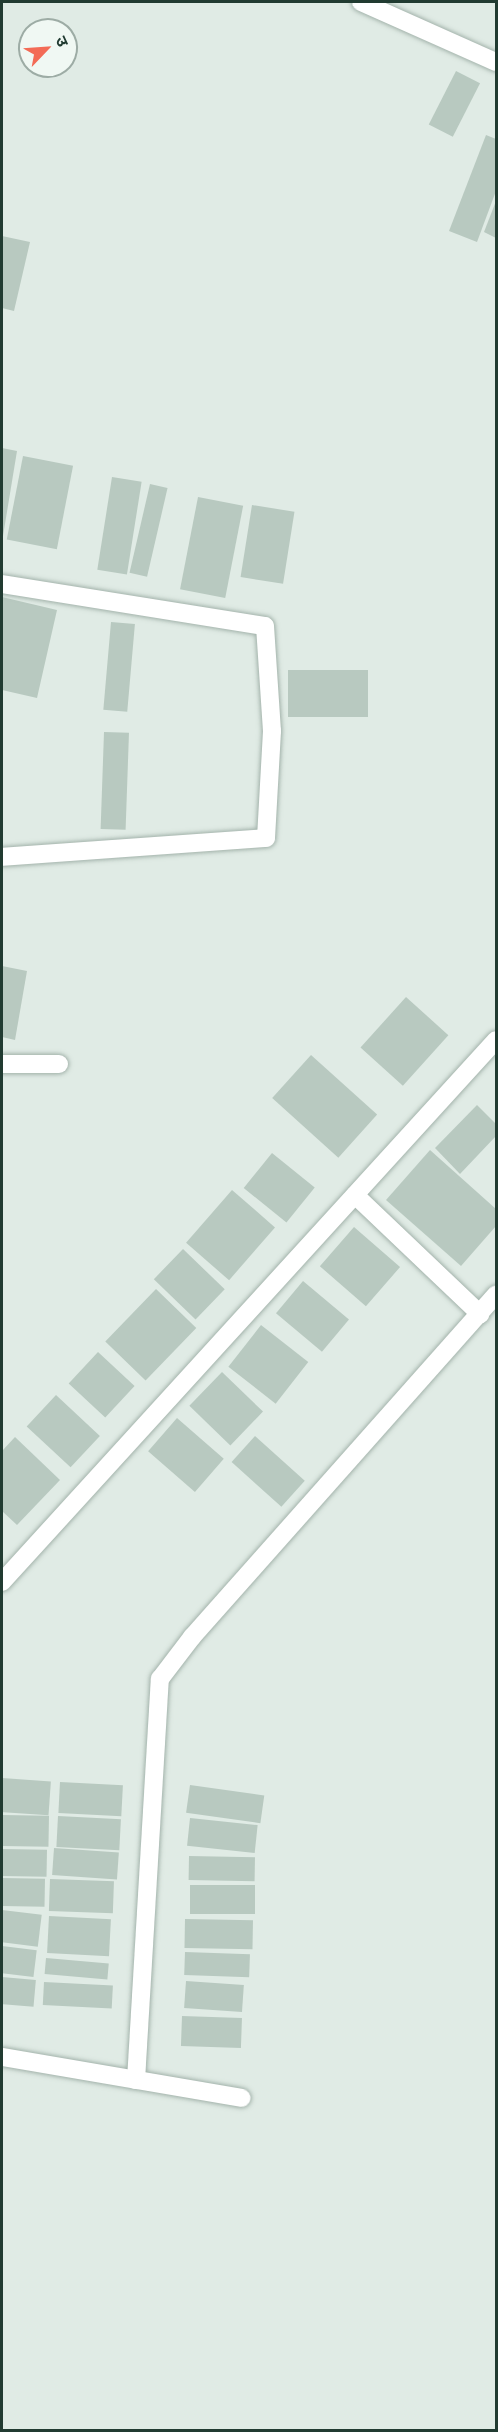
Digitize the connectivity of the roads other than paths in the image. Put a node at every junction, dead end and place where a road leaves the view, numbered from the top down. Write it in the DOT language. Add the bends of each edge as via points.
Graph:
graph roads {
  1 [pos="361,2"];
  2 [pos="496,62"];
  3 [pos="2,584"];
  4 [pos="2,857"];
  5 [pos="496,1040"];
  6 [pos="2,1064"];
  7 [pos="59,1064"];
  8 [pos="355,1195"];
  9 [pos="496,1296"];
  10 [pos="480,1314"];
  11 [pos="2,1582"];
  12 [pos="2,2057"];
  13 [pos="136,2080"];
  14 [pos="242,2098"];
  1 -- 2 [label="street"];
  3 -- 4 [label="street" via="265,626 272,731 266,838"];
  5 -- 8 [label="street"];
  6 -- 7 [label="street"];
  8 -- 10 [label="street"];
  8 -- 11 [label="street"];
  9 -- 10 [label="street"];
  10 -- 13 [label="street" via="192,1637 160,1679"];
  12 -- 13 [label="street"];
  13 -- 14 [label="street"];
}
